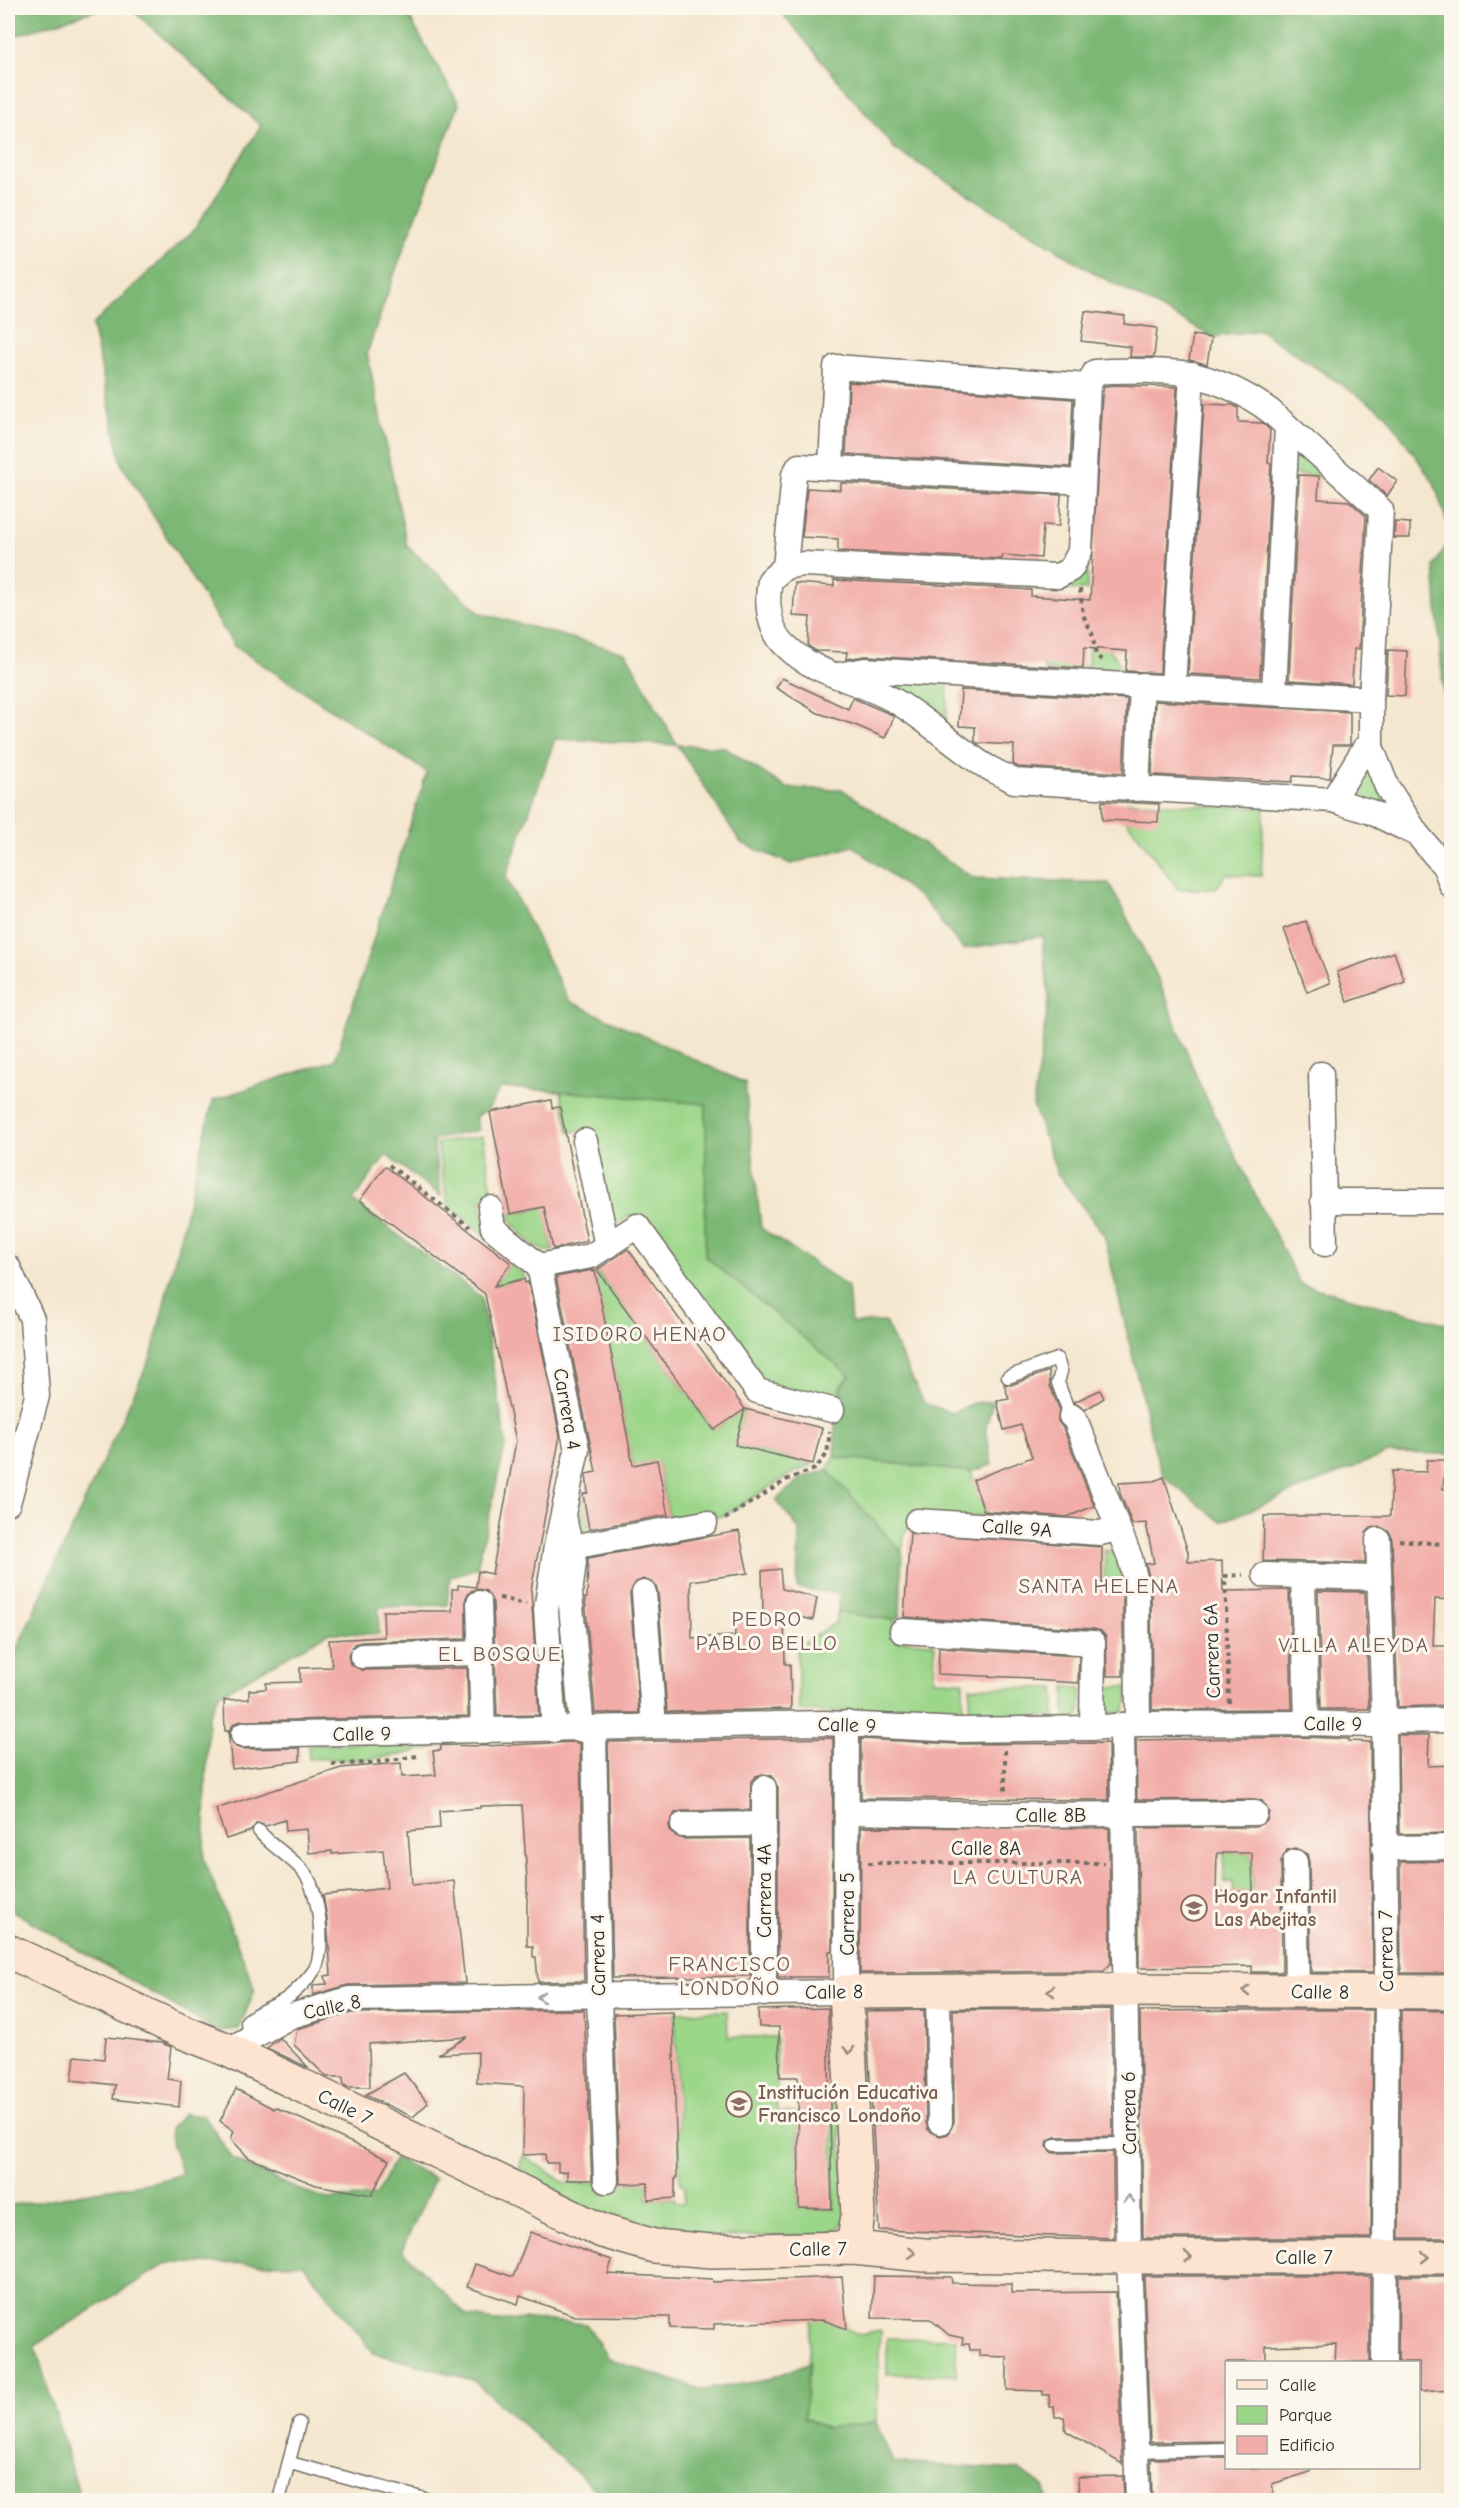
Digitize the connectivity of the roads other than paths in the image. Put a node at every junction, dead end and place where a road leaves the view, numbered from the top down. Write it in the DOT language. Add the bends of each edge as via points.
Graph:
graph roads {
  1 [pos="1192,374"];
  2 [pos="1088,386"];
  3 [pos="1287,426"];
  4 [pos="831,466"];
  5 [pos="1083,482"];
  6 [pos="785,567"];
  7 [pos="836,675"];
  8 [pos="1135,685"];
  9 [pos="1173,687"];
  10 [pos="1274,692"];
  11 [pos="1371,699"];
  12 [pos="1371,747"];
  13 [pos="1137,789"];
  14 [pos="1333,800"];
  15 [pos="1417,834"];
  16 [pos="1452,886"];
  17 [pos="1321,1074"];
  18 [pos="585,1141"];
  19 [pos="1452,1200"];
  20 [pos="1323,1201"];
  21 [pos="492,1218"];
  22 [pos="1325,1244"];
  23 [pos="607,1246"];
  24 [pos="8,1266"];
  25 [pos="539,1266"];
  26 [pos="1008,1377"];
  27 [pos="832,1410"];
  28 [pos="1068,1410"];
  29 [pos="8,1503"];
  30 [pos="563,1516"];
  31 [pos="917,1521"];
  32 [pos="705,1523"];
  33 [pos="1117,1528"];
  34 [pos="1378,1540"];
  35 [pos="571,1547"];
  36 [pos="1265,1575"];
  37 [pos="1304,1577"];
  38 [pos="1379,1578"];
  39 [pos="644,1593"];
  40 [pos="479,1603"];
  41 [pos="902,1631"];
  42 [pos="479,1653"];
  43 [pos="362,1656"];
  44 [pos="1452,1720"];
  45 [pos="1384,1721"];
  46 [pos="847,1723"];
  47 [pos="1307,1723"];
  48 [pos="1130,1725"];
  49 [pos="654,1726"];
  50 [pos="1092,1728"];
  51 [pos="554,1730"];
  52 [pos="588,1730"];
  53 [pos="483,1732"];
  54 [pos="243,1735"];
  55 [pos="764,1788"];
  56 [pos="847,1812"];
  57 [pos="1255,1812"];
  58 [pos="1125,1815"];
  59 [pos="765,1824"];
  60 [pos="683,1825"];
  61 [pos="259,1831"];
  62 [pos="1452,1847"];
  63 [pos="1384,1848"];
  64 [pos="1295,1862"];
  65 [pos="8,1951"];
  66 [pos="1127,1990"];
  67 [pos="938,1991"];
  68 [pos="1297,1991"];
  69 [pos="846,1992"];
  70 [pos="1452,1992"];
  71 [pos="1387,1993"];
  72 [pos="764,1994"];
  73 [pos="599,1996"];
  74 [pos="232,2046"];
  75 [pos="940,2122"];
  76 [pos="1129,2144"];
  77 [pos="1055,2145"];
  78 [pos="606,2181"];
  79 [pos="853,2248"];
  80 [pos="1384,2257"];
  81 [pos="1452,2257"];
  82 [pos="1129,2258"];
  83 [pos="1384,2361"];
  84 [pos="299,2423"];
  85 [pos="1225,2449"];
  86 [pos="1136,2451"];
  87 [pos="290,2463"];
  88 [pos="279,2500"];
  89 [pos="429,2500"];
  90 [pos="1138,2500"];
  1 -- 2 [label="street" via="1110,370 1095,372"];
  1 -- 3 [label="street" via="1252,398"];
  1 -- 9 [label="street"];
  2 -- 4 [label="street" via="837,367"];
  2 -- 5 [label="street"];
  3 -- 10 [label="street"];
  3 -- 11 [label="street" via="1381,510"];
  4 -- 5 [label="street"];
  4 -- 6 [label="street" via="799,466 794,476"];
  5 -- 6 [label="street" via="1080,551 1071,569 1058,576 804,564"];
  6 -- 7 [label="street" via="770,580 766,602 773,626 786,646 809,665"];
  7 -- 8 [label="street" via="865,670"];
  7 -- 13 [label="street" via="895,701 982,764 1014,781"];
  8 -- 9 [label="street"];
  8 -- 13 [label="street"];
  9 -- 10 [label="street"];
  10 -- 11 [label="street"];
  11 -- 12 [label="street"];
  12 -- 14 [label="street" via="1364,749"];
  12 -- 15 [label="street" via="1387,787"];
  13 -- 14 [label="street"];
  14 -- 15 [label="street" via="1371,812"];
  15 -- 16 [label="street" via="1445,867"];
  17 -- 20 [label="street"];
  18 -- 23 [label="street"];
  19 -- 20 [label="street"];
  20 -- 22 [label="street"];
  21 -- 25 [label="street"];
  23 -- 25 [label="street" via="591,1256"];
  23 -- 27 [label="street" via="637,1226 757,1391"];
  24 -- 29 [label="street" via="32,1319 37,1396"];
  25 -- 30 [label="street, Carrera 4" via="577,1450"];
  26 -- 28 [label="lane" via="1057,1359 1061,1371 1058,1383"];
  28 -- 33 [label="street, Carrera 6" via="1075,1419"];
  30 -- 35 [label="street, Carrera 4"];
  30 -- 51 [label="street, Carrera 4" via="546,1610"];
  31 -- 33 [label="street, Calle 9A" via="1100,1533"];
  32 -- 35 [label="street"];
  33 -- 48 [label="street, Carrera 6" via="1137,1586"];
  34 -- 38 [label="street, Carrera 7"];
  35 -- 52 [label="street, Carrera 4" via="570,1594"];
  36 -- 37 [label="street"];
  37 -- 38 [label="street"];
  37 -- 47 [label="street"];
  38 -- 45 [label="street, Carrera 7"];
  39 -- 49 [label="street"];
  40 -- 42 [label="street"];
  41 -- 50 [label="street" via="1093,1643"];
  42 -- 43 [label="street"];
  42 -- 53 [label="street"];
  44 -- 45 [label="street, Calle 9"];
  45 -- 47 [label="street, Calle 9" via="1372,1725"];
  45 -- 63 [label="street, Carrera 7"];
  46 -- 49 [label="street, Calle 9"];
  46 -- 50 [label="street, Calle 9" via="958,1730"];
  46 -- 56 [label="street, Carrera 5"];
  47 -- 48 [label="street, Calle 9"];
  48 -- 50 [label="street, Calle 9"];
  48 -- 58 [label="street, Carrera 6"];
  49 -- 52 [label="street, Calle 9"];
  51 -- 52 [label="street, Calle 9"];
  51 -- 53 [label="street, Calle 9"];
  52 -- 73 [label="street, Carrera 4"];
  53 -- 54 [label="street, Calle 9"];
  55 -- 59 [label="street, Carrera 4A"];
  56 -- 58 [label="street, Calle 8B"];
  56 -- 69 [label="street, Carrera 5"];
  57 -- 58 [label="street, Calle 8B"];
  58 -- 66 [label="street, Carrera 6"];
  59 -- 60 [label="street"];
  59 -- 72 [label="street, Carrera 4A"];
  61 -- 74 [label="lane" via="312,1884 320,1945 314,1970 303,1983 289,1997 256,2013"];
  62 -- 63 [label="street"];
  63 -- 71 [label="street, Carrera 7"];
  64 -- 68 [label="street"];
  65 -- 74 [label="main road, Calle 7" via="183,2032"];
  66 -- 67 [label="main road, Calle 8, one-way"];
  68 -- 66 [label="main road, Calle 8, one-way"];
  66 -- 76 [label="street, Carrera 6"];
  67 -- 69 [label="main road, Calle 8"];
  67 -- 75 [label="street"];
  68 -- 71 [label="main road, Calle 8"];
  69 -- 72 [label="street, Calle 8"];
  69 -- 79 [label="main road, Carrera 5, one-way" via="858,2215"];
  70 -- 71 [label="main road, Calle 8"];
  71 -- 80 [label="street, Carrera 7"];
  72 -- 73 [label="street, Calle 8"];
  73 -- 74 [label="street, Calle 8, one-way" via="349,1999 291,2016"];
  73 -- 78 [label="street, Carrera 4"];
  74 -- 79 [label="main road, Calle 7" via="602,2231 654,2246 711,2251"];
  76 -- 77 [label="lane"];
  82 -- 76 [label="street, Carrera 6, one-way"];
  79 -- 82 [label="main road, Calle 7, one-way" via="924,2254"];
  80 -- 81 [label="main road, Calle 7, one-way"];
  82 -- 80 [label="main road, Calle 7, one-way"];
  80 -- 83 [label="street, Carrera 7"];
  82 -- 86 [label="street, Carrera 6"];
  84 -- 87 [label="lane"];
  85 -- 86 [label="lane"];
  86 -- 90 [label="street, Carrera 6"];
  87 -- 88 [label="lane"];
  87 -- 89 [label="lane"];
}
